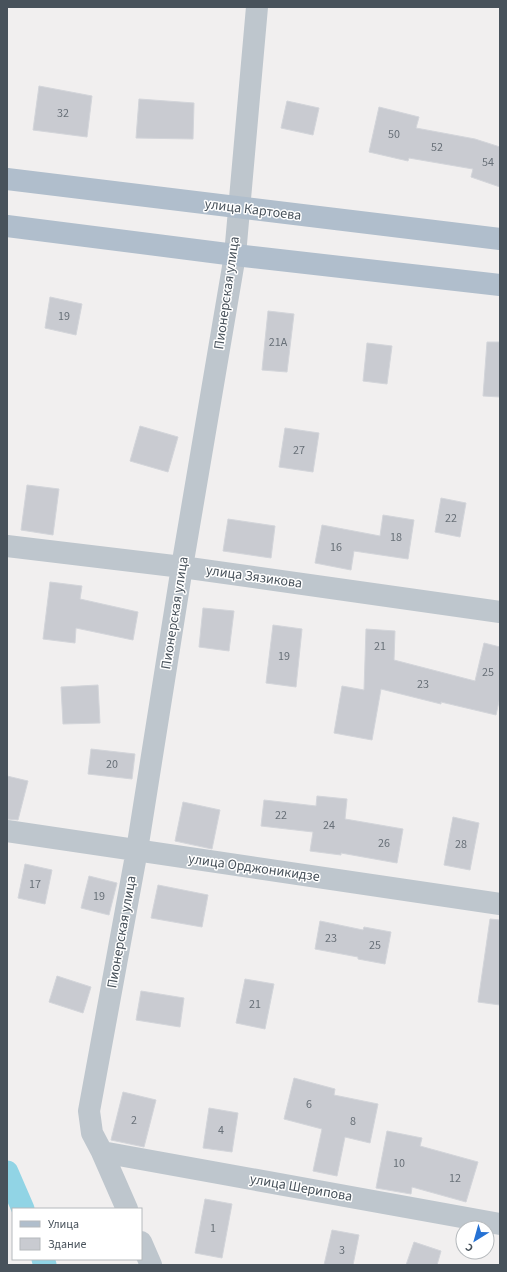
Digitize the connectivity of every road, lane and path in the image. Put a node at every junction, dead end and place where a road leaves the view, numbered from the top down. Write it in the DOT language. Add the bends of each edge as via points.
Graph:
graph roads {
  1 [pos="258,7"];
  2 [pos="7,179"];
  3 [pos="238,208"];
  4 [pos="7,226"];
  5 [pos="500,239"];
  6 [pos="235,255"];
  7 [pos="500,285"];
  8 [pos="7,546"];
  9 [pos="182,567"];
  10 [pos="500,612"];
  11 [pos="7,831"];
  12 [pos="137,850"];
  13 [pos="500,904"];
  14 [pos="102,1152"];
  15 [pos="127,1208"];
  16 [pos="500,1224"];
  17 [pos="142,1244"];
  18 [pos="151,1265"];
  1 -- 3 [label="street, Пионерская улица"];
  2 -- 3 [label="main road, улица Картоева"];
  3 -- 5 [label="main road, улица Картоева"];
  3 -- 6 [label="street, Пионерская улица"];
  4 -- 6 [label="main road"];
  6 -- 7 [label="main road"];
  6 -- 9 [label="street, Пионерская улица"];
  8 -- 9 [label="street, улица Зязикова"];
  9 -- 10 [label="street, улица Зязикова"];
  9 -- 12 [label="street, Пионерская улица"];
  11 -- 12 [label="street, улица Орджоникидзе"];
  12 -- 13 [label="street, улица Орджоникидзе"];
  12 -- 14 [label="street, Пионерская улица" via="89,1111 92,1133"];
  14 -- 15 [label="street, Пионерская улица"];
  14 -- 16 [label="street, улица Шерипова"];
  17 -- 18 [label="street"];
}
